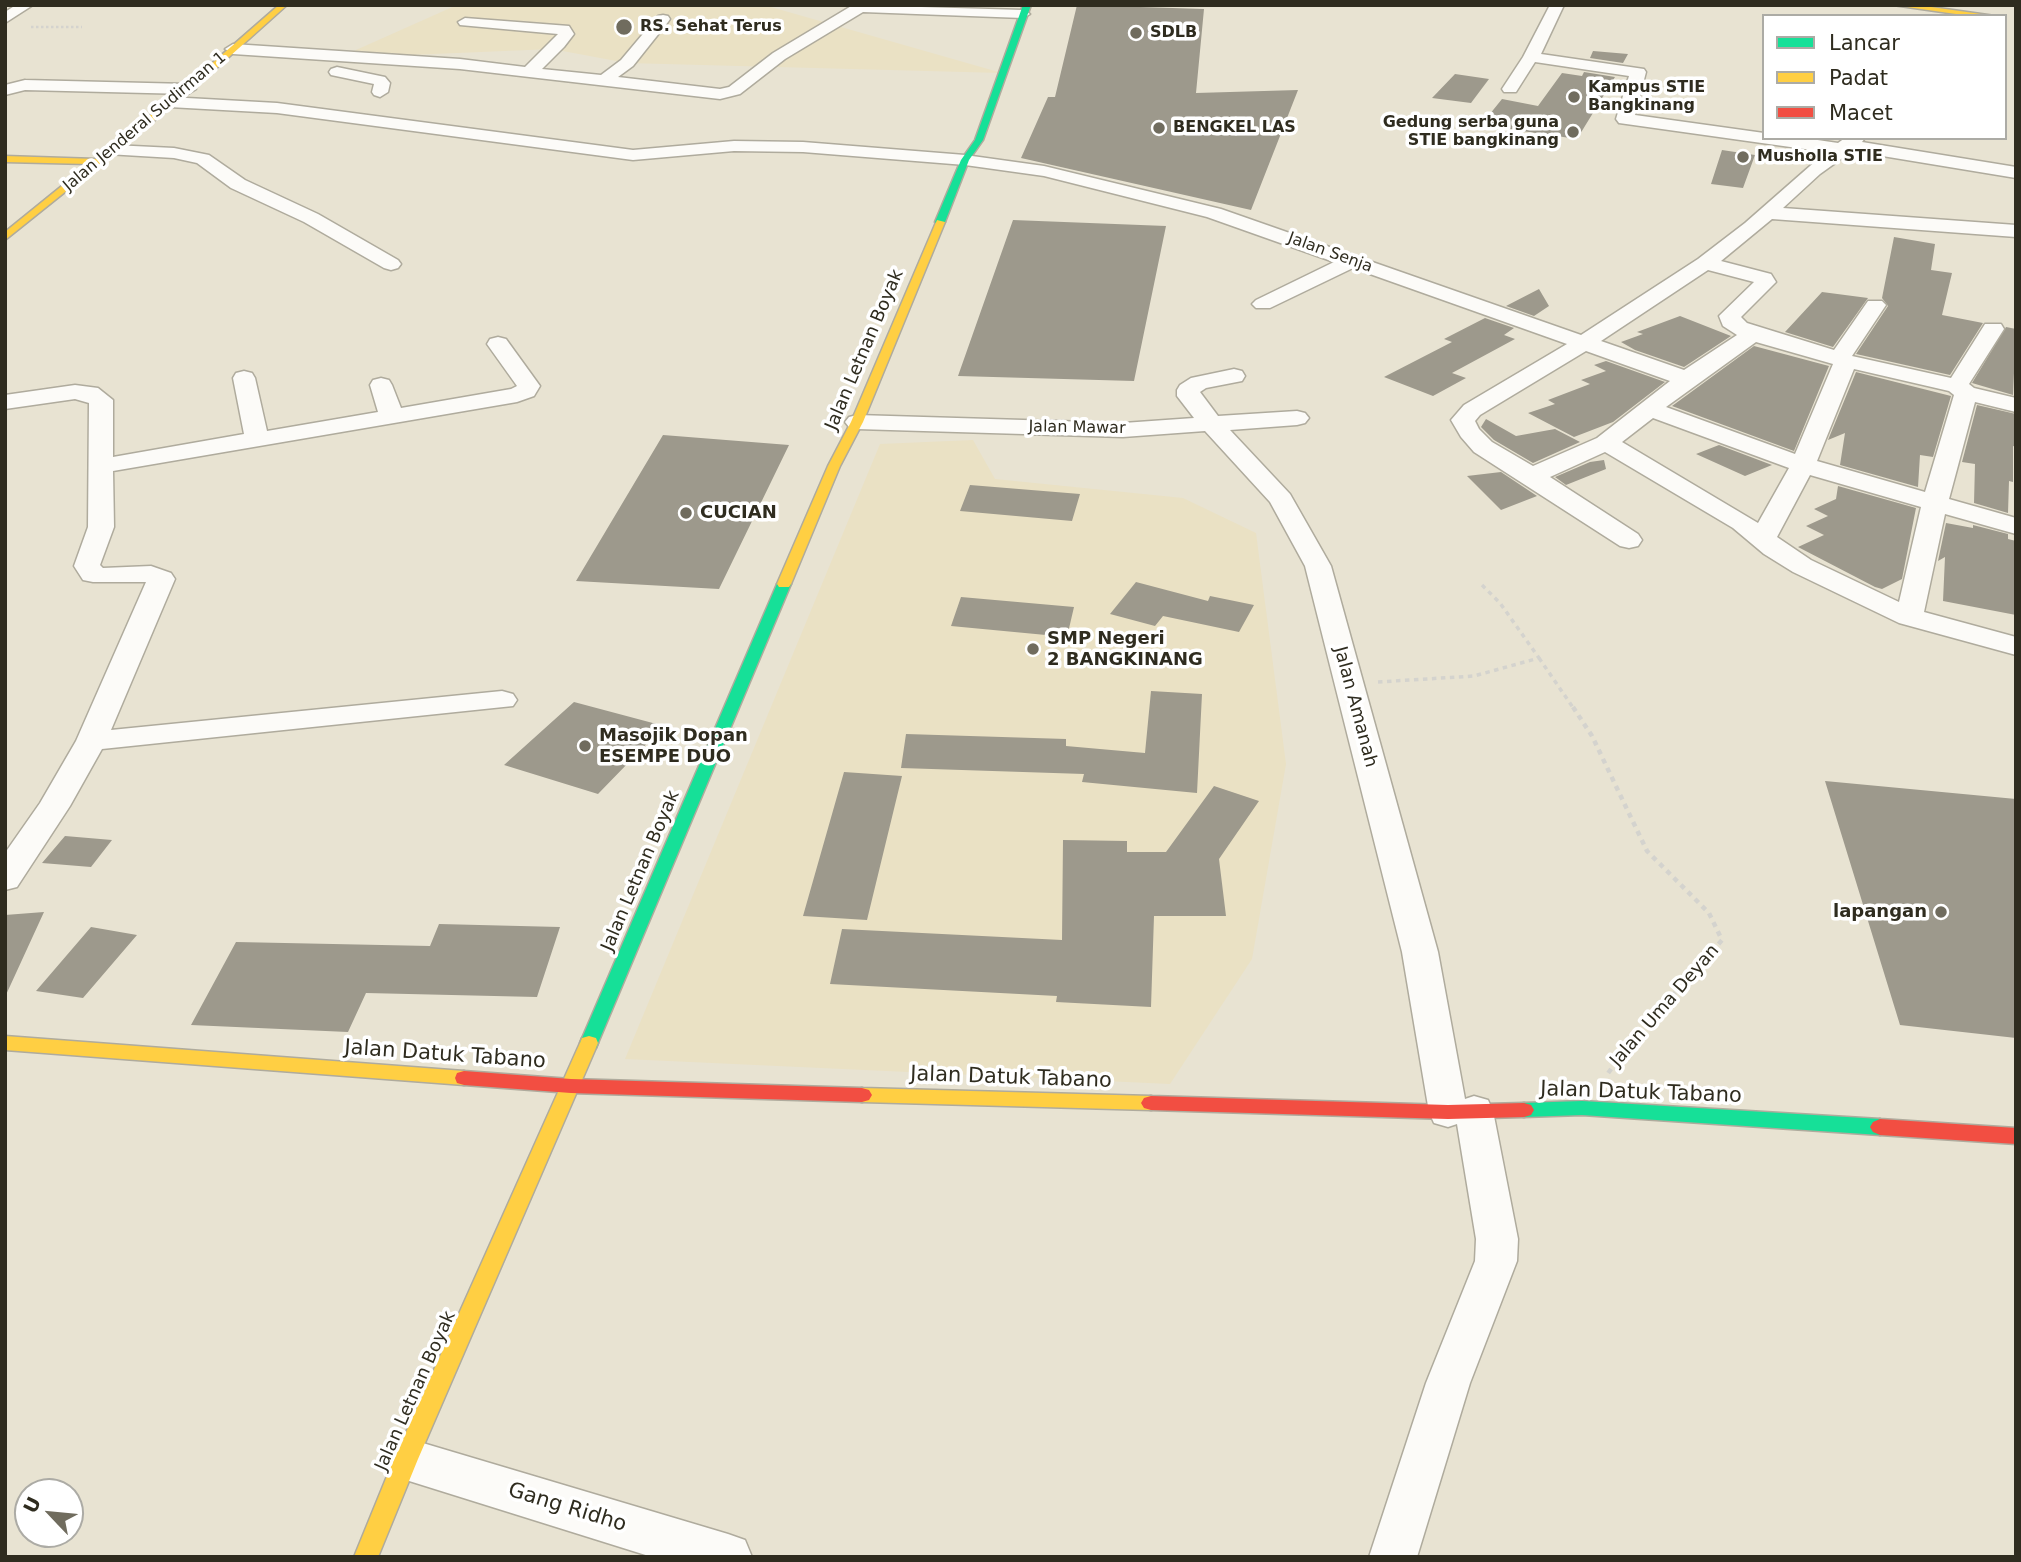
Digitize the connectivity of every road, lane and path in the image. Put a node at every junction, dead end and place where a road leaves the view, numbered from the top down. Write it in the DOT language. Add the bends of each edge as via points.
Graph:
graph roads {
  1 [pos="26,5"];
  2 [pos="284,5"];
  3 [pos="1557,5"];
  4 [pos="1896,5"];
  5 [pos="929,7"];
  6 [pos="1025,10"];
  7 [pos="1925,12"];
  8 [pos="1958,14"];
  9 [pos="5,19"];
  10 [pos="663,19"];
  11 [pos="465,22"];
  12 [pos="23,27"];
  13 [pos="82,27"];
  14 [pos="233,49"];
  15 [pos="1531,57"];
  16 [pos="210,70"];
  17 [pos="237,70"];
  18 [pos="304,71"];
  19 [pos="529,72"];
  20 [pos="606,79"];
  21 [pos="188,89"];
  22 [pos="1510,89"];
  23 [pos="5,90"];
  24 [pos="380,92"];
  25 [pos="169,102"];
  26 [pos="1762,134"];
  27 [pos="1814,140"];
  28 [pos="1850,144"];
  29 [pos="106,156"];
  30 [pos="5,159"];
  31 [pos="965,160"];
  32 [pos="2016,173"];
  33 [pos="1768,213"];
  34 [pos="2016,231"];
  35 [pos="5,237"];
  36 [pos="1356,239"];
  37 [pos="1326,251"];
  38 [pos="1352,261"];
  39 [pos="1705,263"];
  40 [pos="391,264"];
  41 [pos="1263,304"];
  42 [pos="1875,306"];
  43 [pos="1993,329"];
  44 [pos="1753,334"];
  45 [pos="1583,342"];
  46 [pos="498,344"];
  47 [pos="1843,360"];
  48 [pos="1234,376"];
  49 [pos="244,378"];
  50 [pos="1687,379"];
  51 [pos="381,385"];
  52 [pos="1962,389"];
  53 [pos="5,402"];
  54 [pos="2016,405"];
  55 [pos="1648,408"];
  56 [pos="391,417"];
  57 [pos="1297,418"];
  58 [pos="857,422"];
  59 [pos="1212,425"];
  60 [pos="257,440"];
  61 [pos="1606,443"];
  62 [pos="1803,465"];
  63 [pos="102,466"];
  64 [pos="1532,476"];
  65 [pos="1935,503"];
  66 [pos="2016,526"];
  67 [pos="1763,538"];
  68 [pos="1629,541"];
  69 [pos="1480,583"];
  70 [pos="1909,617"];
  71 [pos="2016,646"];
  72 [pos="1539,658"];
  73 [pos="1349,684"];
  74 [pos="502,700"];
  75 [pos="91,740"];
  76 [pos="5,879"];
  77 [pos="5,1043"];
  78 [pos="571,1086"];
  79 [pos="1582,1108"];
  80 [pos="1461,1111"];
  81 [pos="2016,1136"];
  82 [pos="406,1459"];
  83 [pos="366,1557"];
  84 [pos="728,1557"];
  85 [pos="1393,1557"];
  1 -- 9 [label="street"];
  2 -- 14 [label="street, Jalan Jenderal Sudirman 1"];
  3 -- 15 [label="street"];
  4 -- 7 [label="street"];
  5 -- 6 [label="street"];
  5 -- 20 [label="street" via="856,8 728,93"];
  6 -- 31 [label="street, Jalan Letnan Boyak" via="979,140"];
  7 -- 8 [label="street"];
  10 -- 20 [label="street" via="626,64"];
  11 -- 19 [label="street" via="564,29 559,44"];
  12 -- 13 [label="path"];
  14 -- 16 [label="street, Jalan Jenderal Sudirman 1"];
  14 -- 19 [label="street"];
  15 -- 22 [label="street"];
  15 -- 26 [label="street" via="1638,72 1625,119"];
  16 -- 17 [label="street"];
  16 -- 21 [label="street, Jalan Jenderal Sudirman 1"];
  18 -- 24 [label="street" via="373,77 382,83"];
  19 -- 20 [label="street"];
  21 -- 23 [label="street" via="25,85"];
  21 -- 25 [label="street, Jalan Jenderal Sudirman 1"];
  25 -- 29 [label="street, Jalan Jenderal Sudirman 1"];
  25 -- 31 [label="street, Jalan Senja" via="276,108 622,154 747,146"];
  27 -- 28 [label="street"];
  28 -- 32 [label="street"];
  28 -- 33 [label="street"];
  29 -- 30 [label="street"];
  29 -- 35 [label="street, Jalan Jenderal Sudirman 1"];
  29 -- 40 [label="street" via="174,153 203,159 238,184 311,218"];
  31 -- 37 [label="street, Jalan Senja" via="1044,171 1178,203"];
  31 -- 58 [label="street, Jalan Letnan Boyak"];
  33 -- 34 [label="street"];
  33 -- 39 [label="street"];
  36 -- 37 [label="street"];
  37 -- 38 [label="street, Jalan Senja"];
  38 -- 41 [label="street"];
  38 -- 45 [label="street, Jalan Senja"];
  39 -- 44 [label="street" via="1764,278 1766,282 1730,316 1739,328"];
  39 -- 45 [label="street"];
  42 -- 47 [label="street"];
  43 -- 52 [label="street"];
  44 -- 47 [label="street"];
  44 -- 50 [label="street"];
  45 -- 50 [label="street, Jalan Senja"];
  45 -- 64 [label="street" via="1463,420 1483,447"];
  46 -- 56 [label="street" via="529,386 526,391"];
  47 -- 52 [label="street"];
  47 -- 62 [label="street"];
  48 -- 59 [label="street, Jalan Amanah" via="1208,380 1188,390 1192,403"];
  49 -- 60 [label="street"];
  50 -- 55 [label="street"];
  51 -- 56 [label="street"];
  52 -- 54 [label="street"];
  52 -- 65 [label="street"];
  53 -- 63 [label="street" via="75,392 101,400"];
  55 -- 61 [label="street"];
  55 -- 62 [label="street"];
  56 -- 60 [label="street"];
  57 -- 59 [label="street, Jalan Mawar"];
  58 -- 59 [label="street, Jalan Mawar" via="1097,430"];
  58 -- 78 [label="street, Jalan Letnan Boyak" via="834,466"];
  59 -- 73 [label="street, Jalan Amanah" via="1281,499 1297,524 1318,566"];
  60 -- 63 [label="street"];
  61 -- 64 [label="street"];
  61 -- 67 [label="street"];
  62 -- 65 [label="street"];
  62 -- 67 [label="street"];
  63 -- 75 [label="street" via="102,527 87,560 89,570 103,576 151,574 161,579"];
  64 -- 68 [label="street"];
  65 -- 66 [label="street"];
  65 -- 70 [label="street"];
  67 -- 70 [label="street" via="1802,566"];
  69 -- 72 [label="path"];
  70 -- 71 [label="street"];
  72 -- 73 [label="path" via="1474,676"];
  72 -- 79 [label="path, Jalan Uma Deyan" via="1592,736 1647,850 1709,913 1722,940 1630,1042"];
  73 -- 80 [label="street, Jalan Amanah"];
  74 -- 75 [label="street"];
  75 -- 76 [label="street"];
  77 -- 78 [label="street, Jalan Datuk Tabano"];
  78 -- 80 [label="street, Jalan Datuk Tabano"];
  78 -- 82 [label="street, Jalan Letnan Boyak"];
  79 -- 80 [label="street, Jalan Datuk Tabano"];
  79 -- 81 [label="street, Jalan Datuk Tabano"];
  80 -- 85 [label="street, Jalan Amanah" via="1497,1239 1496,1261 1448,1383"];
  82 -- 83 [label="street, Jalan Letnan Boyak"];
  82 -- 84 [label="street, Gang Ridho"];
}
